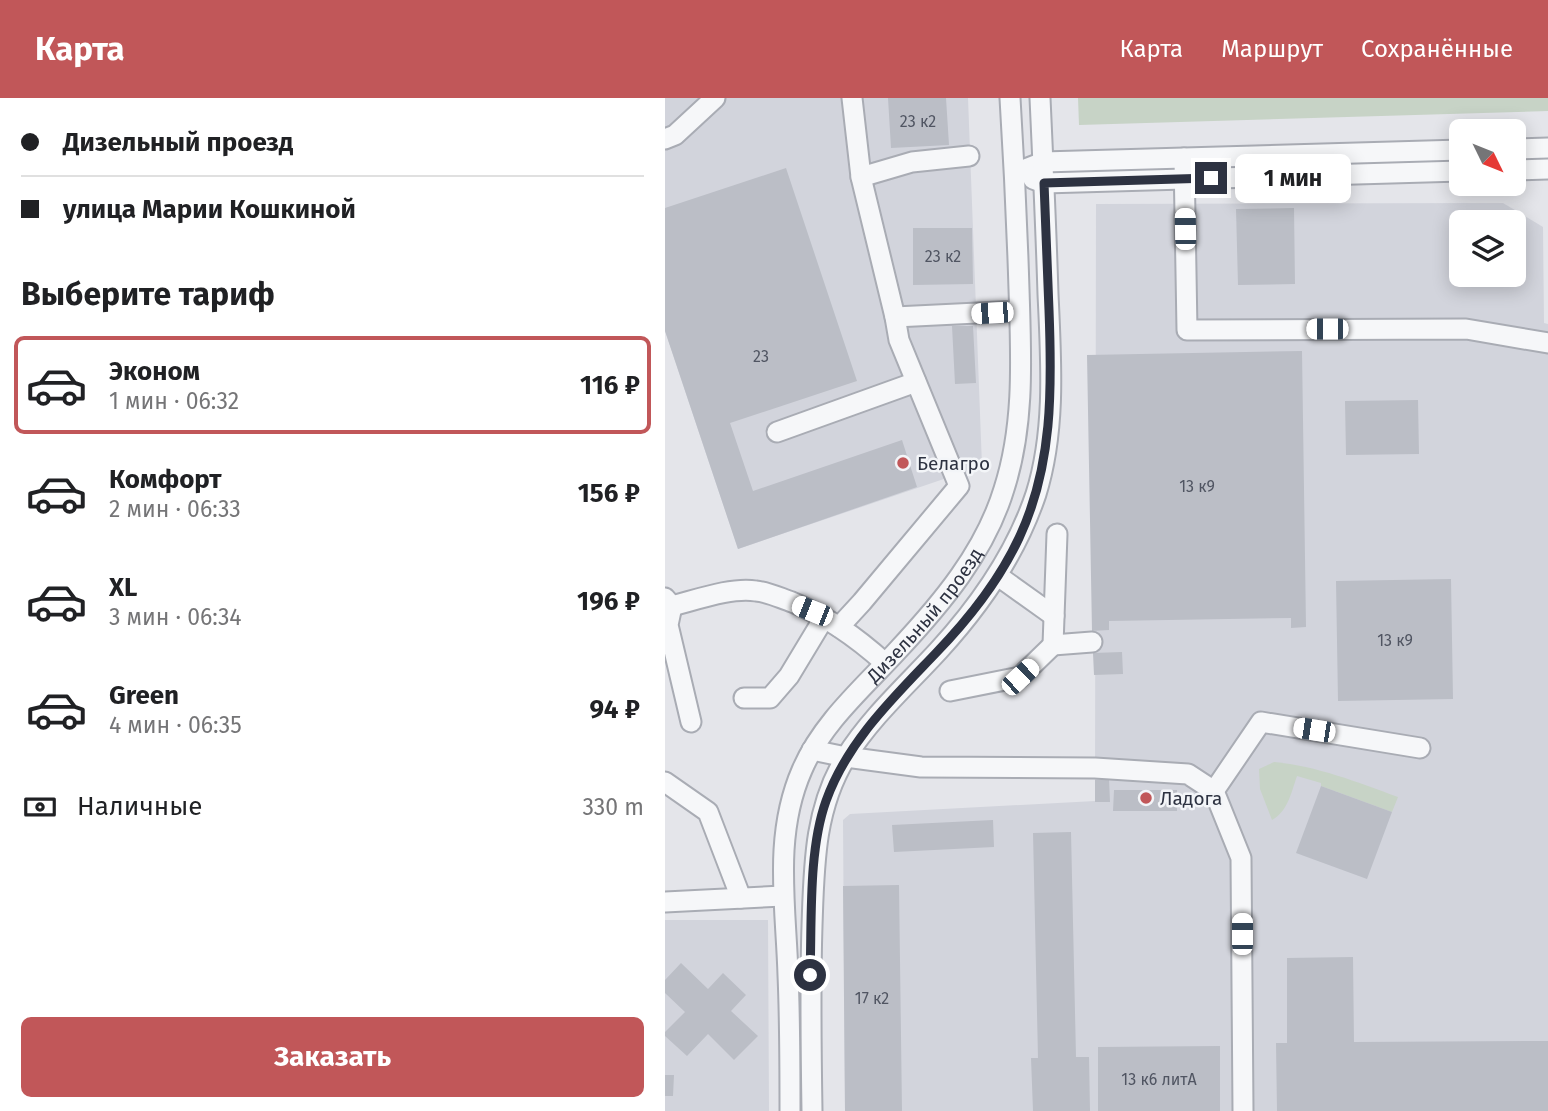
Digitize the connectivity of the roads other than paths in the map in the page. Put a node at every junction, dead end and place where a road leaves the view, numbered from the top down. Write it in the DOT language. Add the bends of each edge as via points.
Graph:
graph roads {
  1 [pos="715,98"];
  2 [pos="852,98"];
  3 [pos="1010,98"];
  4 [pos="1040,98"];
  5 [pos="665,139"];
  6 [pos="1548,148"];
  7 [pos="1526,149"];
  8 [pos="1449,150"];
  9 [pos="969,156"];
  10 [pos="1184,158"];
  11 [pos="1043,162"];
  12 [pos="1548,169"];
  13 [pos="1526,170"];
  14 [pos="1449,171"];
  15 [pos="1015,173"];
  16 [pos="862,177"];
  17 [pos="1184,179"];
  18 [pos="1044,183"];
  19 [pos="1019,311"];
  20 [pos="895,317"];
  21 [pos="1548,343"];
  22 [pos="916,382"];
  23 [pos="777,432"];
  24 [pos="1057,534"];
  25 [pos="998,576"];
  26 [pos="668,602"];
  27 [pos="1054,616"];
  28 [pos="832,622"];
  29 [pos="1092,642"];
  30 [pos="1053,645"];
  31 [pos="885,663"];
  32 [pos="950,691"];
  33 [pos="744,698"];
  34 [pos="691,722"];
  35 [pos="1420,748"];
  36 [pos="813,750"];
  37 [pos="846,757"];
  38 [pos="665,782"];
  39 [pos="1214,791"];
  40 [pos="783,896"];
  41 [pos="741,898"];
  42 [pos="665,902"];
  43 [pos="790,1111"];
  44 [pos="812,1111"];
  45 [pos="1243,1111"];
  1 -- 5 [label="street"];
  2 -- 16 [label="street"];
  3 -- 15 [label="street, Дизельный проезд"];
  4 -- 11 [label="street, Дизельный проезд"];
  6 -- 7 [label="street"];
  8 -- 10 [label="street"];
  9 -- 16 [label="street" via="912,162"];
  10 -- 11 [label="street"];
  10 -- 17 [label="street"];
  11 -- 15 [label="street"];
  11 -- 18 [label="street, Дизельный проезд"];
  12 -- 13 [label="street"];
  14 -- 17 [label="street"];
  15 -- 18 [label="street"];
  15 -- 19 [label="street, Дизельный проезд"];
  16 -- 20 [label="street"];
  17 -- 18 [label="street"];
  17 -- 21 [label="street" via="1187,330 1466,329"];
  18 -- 25 [label="street, Дизельный проезд" via="1051,368 1046,446 1029,515"];
  19 -- 20 [label="street"];
  19 -- 31 [label="street, Дизельный проезд" via="1019,406 1004,491 965,568"];
  20 -- 22 [label="street"];
  22 -- 23 [label="street"];
  22 -- 28 [label="street" via="959,486 862,602"];
  24 -- 27 [label="street"];
  25 -- 27 [label="street"];
  25 -- 37 [label="street, Дизельный проезд"];
  26 -- 28 [label="street" via="755,590"];
  26 -- 34 [label="street" via="668,625"];
  27 -- 30 [label="street"];
  28 -- 31 [label="street"];
  28 -- 33 [label="street" via="770,698"];
  29 -- 30 [label="street"];
  30 -- 32 [label="street" via="1020,677"];
  31 -- 36 [label="street, Дизельный проезд"];
  35 -- 39 [label="street" via="1261,722"];
  36 -- 37 [label="street"];
  36 -- 40 [label="street, Дизельный проезд" via="789,810"];
  37 -- 39 [label="street" via="921,766 1188,774"];
  37 -- 44 [label="street, Дизельный проезд" via="825,802 815,852 810,975"];
  38 -- 41 [label="street" via="708,812"];
  39 -- 45 [label="street" via="1241,858"];
  40 -- 41 [label="street"];
  40 -- 43 [label="street, Дизельный проезд"];
  41 -- 42 [label="street"];
}
